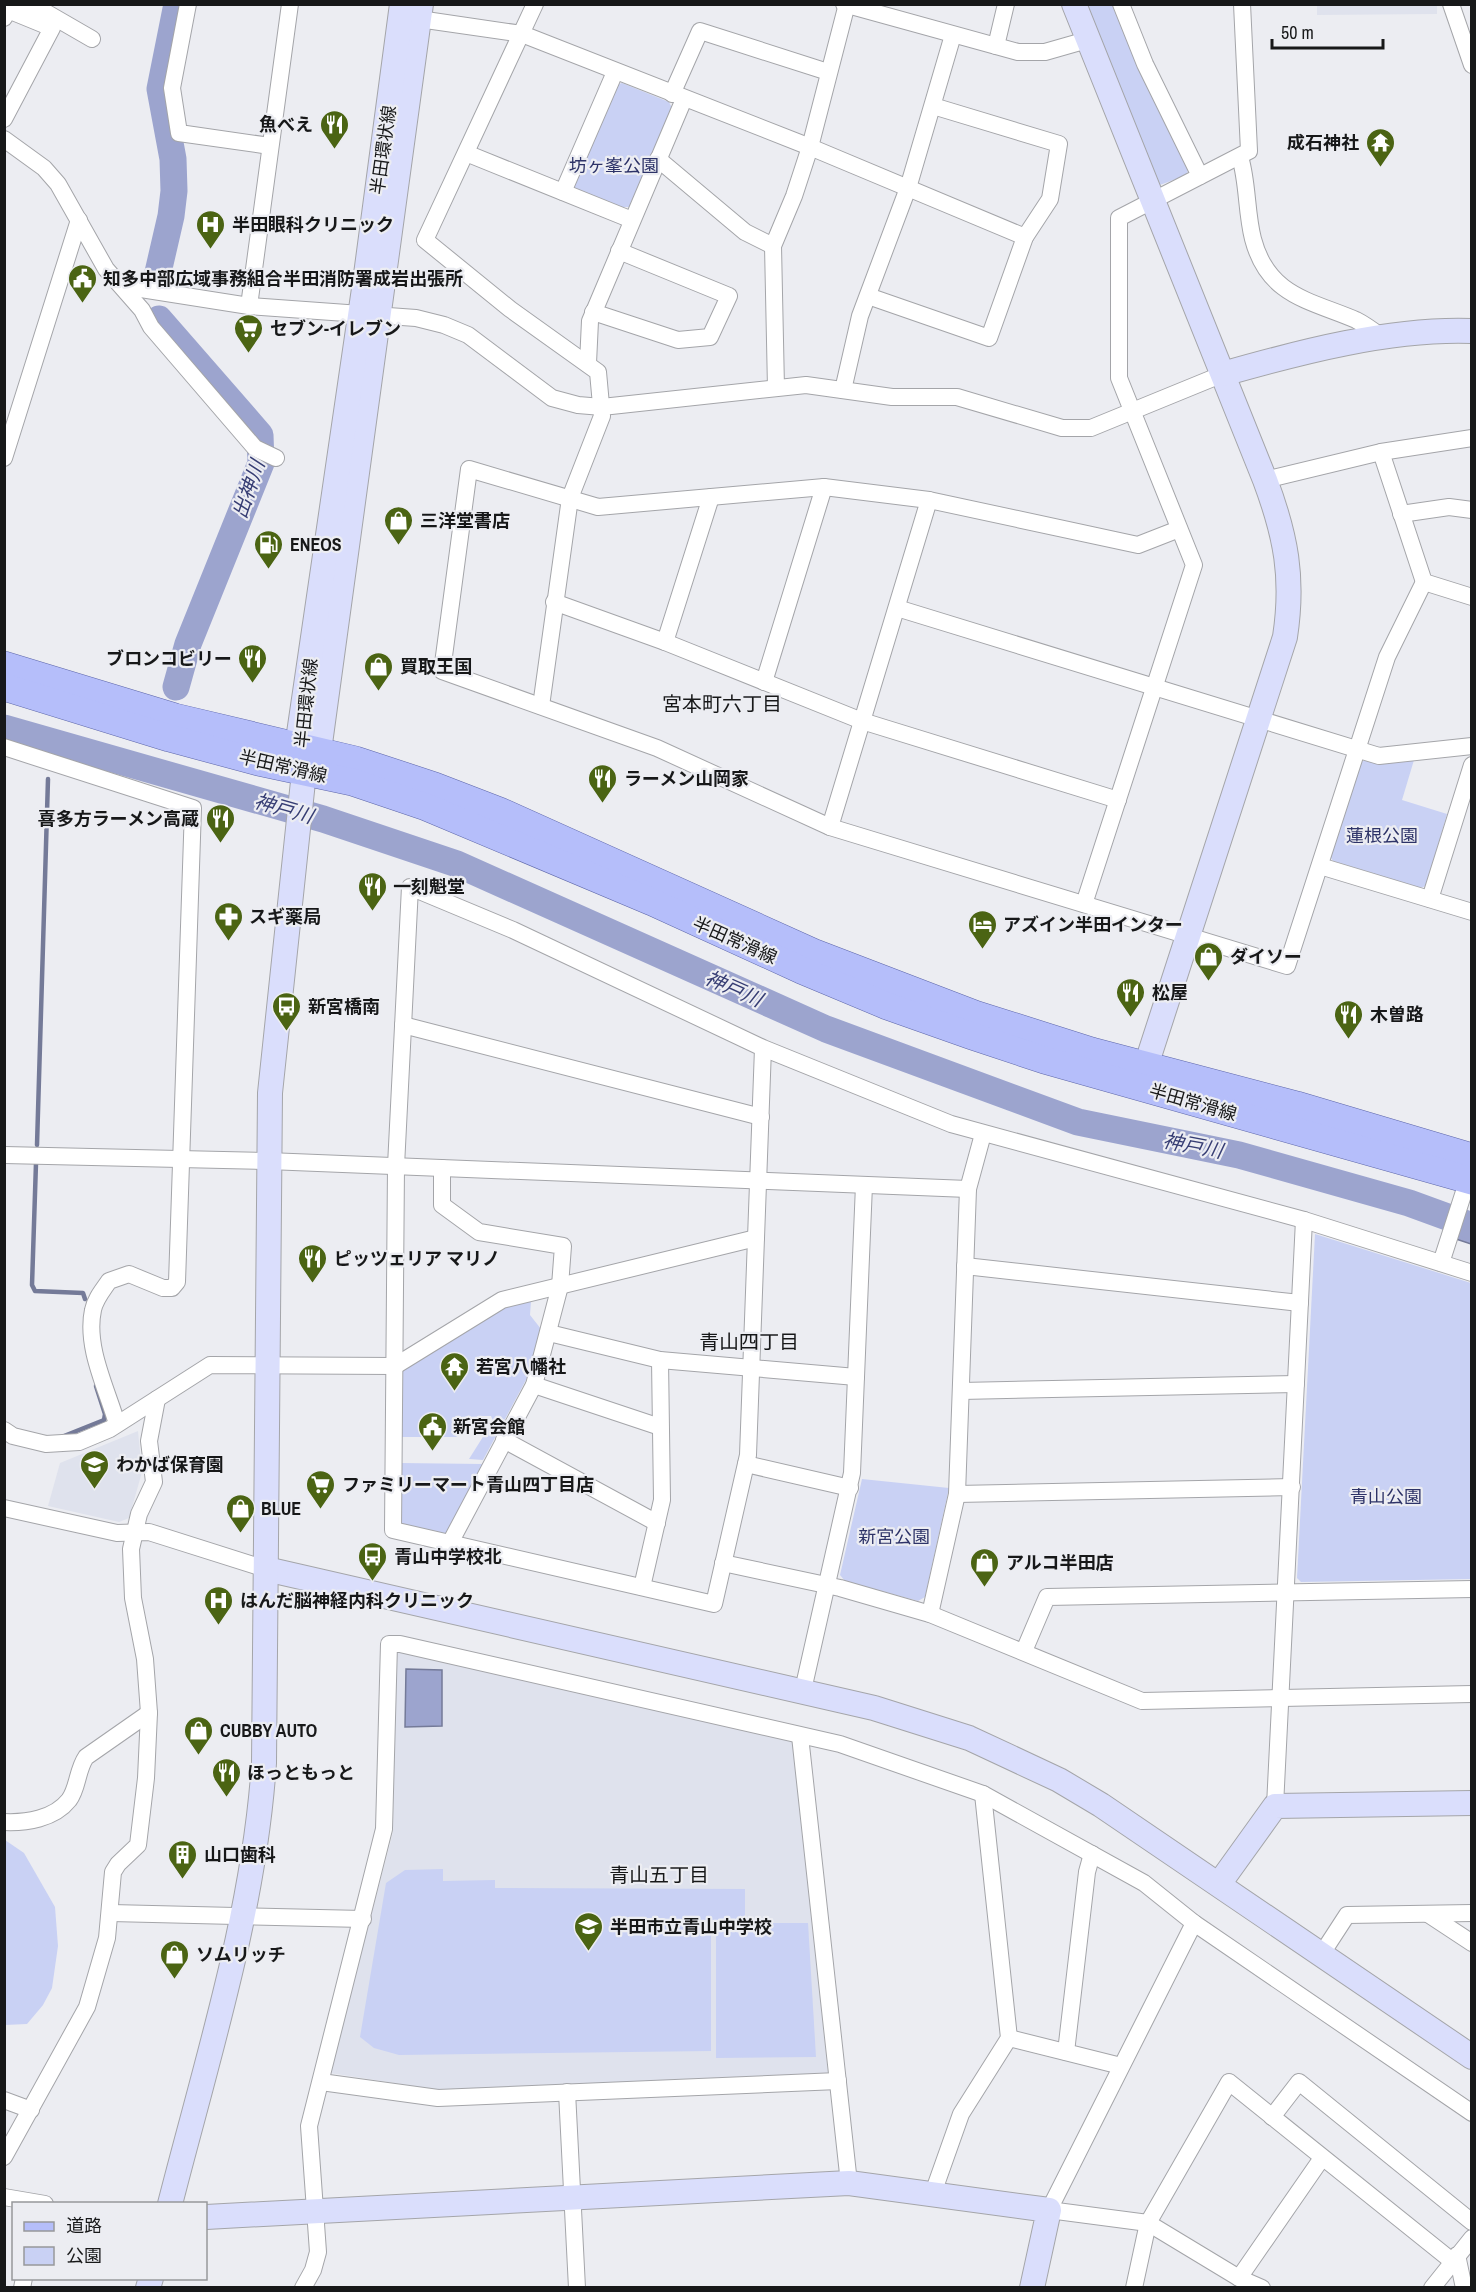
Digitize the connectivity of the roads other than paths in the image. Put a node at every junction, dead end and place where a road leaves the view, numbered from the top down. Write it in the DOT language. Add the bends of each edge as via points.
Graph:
graph roads {
  1 [pos="24,4"];
  2 [pos="188,4"];
  3 [pos="290,4"];
  4 [pos="535,4"];
  5 [pos="1006,4"];
  6 [pos="1074,4"];
  7 [pos="1121,4"];
  8 [pos="1242,4"];
  9 [pos="1451,4"];
  10 [pos="846,5"];
  11 [pos="414,9"];
  12 [pos="4,18"];
  13 [pos="522,34"];
  14 [pos="953,35"];
  15 [pos="92,39"];
  16 [pos="1088,40"];
  17 [pos="996,46"];
  18 [pos="1472,65"];
  19 [pos="615,72"];
  20 [pos="828,72"];
  21 [pos="678,97"];
  22 [pos="933,106"];
  23 [pos="4,119"];
  24 [pos="4,139"];
  25 [pos="270,146"];
  26 [pos="810,147"];
  27 [pos="466,153"];
  28 [pos="1240,157"];
  29 [pos="658,159"];
  30 [pos="1200,176"];
  31 [pos="908,188"];
  32 [pos="563,192"];
  33 [pos="1153,201"];
  34 [pos="79,220"];
  35 [pos="632,220"];
  36 [pos="1025,237"];
  37 [pos="773,246"];
  38 [pos="619,251"];
  39 [pos="122,286"];
  40 [pos="868,296"];
  41 [pos="249,306"];
  42 [pos="593,312"];
  43 [pos="369,315"];
  44 [pos="1472,331"];
  45 [pos="1383,338"];
  46 [pos="588,363"];
  47 [pos="1222,374"];
  48 [pos="776,388"];
  49 [pos="843,390"];
  50 [pos="602,407"];
  51 [pos="1132,411"];
  52 [pos="1472,438"];
  53 [pos="1381,452"];
  54 [pos="4,458"];
  55 [pos="276,458"];
  56 [pos="1265,480"];
  57 [pos="824,487"];
  58 [pos="711,497"];
  59 [pos="570,498"];
  60 [pos="929,500"];
  61 [pos="1472,510"];
  62 [pos="1401,514"];
  63 [pos="1179,529"];
  64 [pos="1424,582"];
  65 [pos="1472,597"];
  66 [pos="554,602"];
  67 [pos="897,608"];
  68 [pos="665,642"];
  69 [pos="4,665"];
  70 [pos="764,682"];
  71 [pos="4,687"];
  72 [pos="1154,688"];
  73 [pos="541,706"];
  74 [pos="1259,719"];
  75 [pos="862,721"];
  76 [pos="1472,746"];
  77 [pos="4,747"];
  78 [pos="1357,749"];
  79 [pos="1472,765"];
  80 [pos="306,767"];
  81 [pos="1118,800"];
  82 [pos="830,827"];
  83 [pos="1320,866"];
  84 [pos="1430,899"];
  85 [pos="1084,904"];
  86 [pos="1472,912"];
  87 [pos="1188,936"];
  88 [pos="404,1025"];
  89 [pos="763,1048"];
  90 [pos="1143,1077"];
  91 [pos="760,1117"];
  92 [pos="983,1134"];
  93 [pos="4,1155"];
  94 [pos="181,1160"];
  95 [pos="268,1161"];
  96 [pos="396,1166"];
  97 [pos="442,1168"];
  98 [pos="1469,1178"];
  99 [pos="758,1181"];
  100 [pos="864,1185"];
  101 [pos="968,1189"];
  102 [pos="1304,1220"];
  103 [pos="756,1238"];
  104 [pos="1443,1256"];
  105 [pos="966,1266"];
  106 [pos="1472,1273"];
  107 [pos="560,1286"];
  108 [pos="1300,1303"];
  109 [pos="549,1333"];
  110 [pos="660,1360"];
  111 [pos="267,1365"];
  112 [pos="395,1366"];
  113 [pos="751,1368"];
  114 [pos="856,1377"];
  115 [pos="1296,1384"];
  116 [pos="534,1385"];
  117 [pos="961,1391"];
  118 [pos="157,1399"];
  119 [pos="117,1424"];
  120 [pos="660,1427"];
  121 [pos="4,1430"];
  122 [pos="504,1440"];
  123 [pos="746,1464"];
  124 [pos="1292,1487"];
  125 [pos="850,1488"];
  126 [pos="957,1494"];
  127 [pos="4,1508"];
  128 [pos="657,1523"];
  129 [pos="135,1531"];
  130 [pos="450,1543"];
  131 [pos="723,1563"];
  132 [pos="266,1569"];
  133 [pos="828,1586"];
  134 [pos="642,1587"];
  135 [pos="1472,1589"];
  136 [pos="1287,1593"];
  137 [pos="930,1614"];
  138 [pos="1024,1651"];
  139 [pos="803,1690"];
  140 [pos="1472,1694"];
  141 [pos="1281,1698"];
  142 [pos="149,1713"];
  143 [pos="800,1736"];
  144 [pos="983,1794"];
  145 [pos="1472,1803"];
  146 [pos="1275,1806"];
  147 [pos="4,1822"];
  148 [pos="1092,1854"];
  149 [pos="1219,1884"];
  150 [pos="111,1913"];
  151 [pos="1472,1913"];
  152 [pos="1428,1914"];
  153 [pos="243,1917"];
  154 [pos="363,1920"];
  155 [pos="1194,1923"];
  156 [pos="1472,1943"];
  157 [pos="1321,1955"];
  158 [pos="1009,2038"];
  159 [pos="1066,2052"];
  160 [pos="1472,2057"];
  161 [pos="1121,2066"];
  162 [pos="838,2081"];
  163 [pos="321,2082"];
  164 [pos="567,2092"];
  165 [pos="4,2100"];
  166 [pos="31,2110"];
  167 [pos="1472,2113"];
  168 [pos="1272,2117"];
  169 [pos="4,2157"];
  170 [pos="1322,2158"];
  171 [pos="849,2183"];
  172 [pos="933,2193"];
  173 [pos="4,2197"];
  174 [pos="572,2198"];
  175 [pos="37,2202"];
  176 [pos="171,2202"];
  177 [pos="1049,2210"];
  178 [pos="316,2211"];
  179 [pos="207,2217"];
  180 [pos="1472,2222"];
  181 [pos="1148,2223"];
  182 [pos="1472,2238"];
  183 [pos="1455,2258"];
  184 [pos="1239,2278"];
  185 [pos="1466,2282"];
  186 [pos="303,2288"];
  187 [pos="577,2288"];
  188 [pos="1032,2288"];
  189 [pos="1134,2288"];
  190 [pos="1262,2288"];
  191 [pos="1432,2288"];
  1 -- 15 [label="street"];
  2 -- 25 [label="street" via="172,88 179,133"];
  3 -- 25 [label="street"];
  4 -- 13 [label="street"];
  5 -- 17 [label="street"];
  6 -- 16 [label="street"];
  7 -- 30 [label="street" via="1145,64"];
  8 -- 28 [label="street" via="1250,152"];
  9 -- 18 [label="street"];
  10 -- 14 [label="street"];
  10 -- 20 [label="street"];
  11 -- 13 [label="street"];
  11 -- 43 [label="street, 半田環状線"];
  12 -- 23 [label="street" via="9,10 52,28"];
  13 -- 19 [label="street"];
  13 -- 27 [label="street"];
  14 -- 17 [label="street"];
  14 -- 22 [label="street"];
  16 -- 17 [label="street" via="1045,52 1018,52"];
  16 -- 33 [label="street"];
  19 -- 21 [label="street"];
  19 -- 32 [label="street"];
  20 -- 21 [label="street" via="700,31"];
  20 -- 26 [label="street"];
  21 -- 26 [label="street"];
  21 -- 29 [label="street"];
  22 -- 31 [label="street"];
  22 -- 36 [label="street" via="1059,144 1050,199"];
  24 -- 34 [label="street" via="44,168"];
  25 -- 41 [label="street"];
  26 -- 31 [label="street"];
  26 -- 37 [label="street"];
  27 -- 32 [label="street"];
  27 -- 46 [label="street" via="425,240 510,309"];
  28 -- 30 [label="street"];
  28 -- 45 [label="street" via="1252,237 1273,279 1293,296 1359,322"];
  29 -- 35 [label="street"];
  29 -- 37 [label="street" via="745,232"];
  30 -- 33 [label="street"];
  31 -- 36 [label="street"];
  31 -- 40 [label="street"];
  32 -- 35 [label="street"];
  33 -- 47 [label="street"];
  33 -- 51 [label="street" via="1119,218 1119,378"];
  34 -- 39 [label="street" via="106,269"];
  34 -- 54 [label="street"];
  35 -- 38 [label="street"];
  36 -- 40 [label="street" via="989,338"];
  37 -- 48 [label="street"];
  38 -- 42 [label="street"];
  38 -- 42 [label="street" via="729,296 710,337 678,340"];
  39 -- 41 [label="street"];
  39 -- 55 [label="street" via="151,327 255,447"];
  40 -- 49 [label="street"];
  41 -- 43 [label="street"];
  42 -- 46 [label="street"];
  43 -- 50 [label="street" via="416,318 444,325 468,335 552,398"];
  43 -- 80 [label="street, 半田環状線"];
  44 -- 45 [label="street"];
  45 -- 47 [label="street" via="1278,357"];
  46 -- 50 [label="street" via="597,372"];
  47 -- 51 [label="street"];
  47 -- 56 [label="street"];
  48 -- 49 [label="street" via="806,385"];
  48 -- 50 [label="street"];
  49 -- 51 [label="street" via="892,397 957,397 1077,430"];
  50 -- 59 [label="street"];
  51 -- 63 [label="street"];
  52 -- 53 [label="street"];
  53 -- 56 [label="street"];
  53 -- 62 [label="street"];
  56 -- 74 [label="street" via="1284,537 1290,605 1286,637"];
  57 -- 58 [label="street"];
  57 -- 60 [label="street"];
  57 -- 70 [label="street"];
  58 -- 59 [label="street" via="598,507"];
  58 -- 68 [label="street"];
  59 -- 66 [label="street"];
  59 -- 73 [label="street" via="469,469 442,671"];
  60 -- 63 [label="street" via="1137,545"];
  60 -- 67 [label="street"];
  61 -- 62 [label="street" via="1449,507"];
  62 -- 64 [label="street"];
  63 -- 72 [label="street" via="1194,565"];
  64 -- 65 [label="street"];
  64 -- 78 [label="street" via="1387,657"];
  66 -- 68 [label="street"];
  66 -- 73 [label="street"];
  67 -- 72 [label="street"];
  67 -- 75 [label="street"];
  68 -- 70 [label="street"];
  69 -- 80 [label="main road, 半田常滑線" via="175,717"];
  70 -- 75 [label="street"];
  71 -- 80 [label="main road, 半田常滑線" via="169,738"];
  72 -- 74 [label="street"];
  72 -- 81 [label="street"];
  73 -- 82 [label="street" via="657,748"];
  74 -- 78 [label="street"];
  74 -- 87 [label="street"];
  75 -- 81 [label="street"];
  75 -- 82 [label="street"];
  76 -- 78 [label="street" via="1379,756"];
  77 -- 94 [label="street" via="193,807"];
  78 -- 83 [label="street"];
  79 -- 84 [label="street"];
  80 -- 90 [label="main road, 半田常滑線" via="356,760 500,811 813,952"];
  80 -- 95 [label="street, 半田環状線" via="270,1093"];
  81 -- 85 [label="street"];
  82 -- 85 [label="street"];
  83 -- 84 [label="street"];
  83 -- 87 [label="street" via="1287,966"];
  84 -- 86 [label="street"];
  85 -- 87 [label="street"];
  87 -- 90 [label="street"];
  88 -- 89 [label="street" via="410,887 513,930"];
  88 -- 91 [label="street"];
  88 -- 96 [label="street"];
  89 -- 91 [label="street"];
  89 -- 92 [label="street"];
  90 -- 98 [label="main road, 半田常滑線" via="1297,1105"];
  91 -- 99 [label="street"];
  92 -- 101 [label="street"];
  92 -- 102 [label="street"];
  93 -- 94 [label="street"];
  94 -- 95 [label="street"];
  94 -- 119 [label="street" via="177,1282 163,1288 129,1274 109,1281 93,1310 93,1344"];
  95 -- 96 [label="street"];
  95 -- 111 [label="street, 半田環状線"];
  96 -- 97 [label="street"];
  96 -- 112 [label="street"];
  97 -- 99 [label="street"];
  97 -- 107 [label="street" via="442,1205 479,1232 563,1246"];
  98 -- 104 [label="street"];
  99 -- 100 [label="street"];
  99 -- 103 [label="street"];
  100 -- 101 [label="street"];
  100 -- 114 [label="street"];
  101 -- 105 [label="street"];
  102 -- 104 [label="street"];
  102 -- 108 [label="street"];
  103 -- 107 [label="street"];
  103 -- 113 [label="street"];
  104 -- 106 [label="street"];
  105 -- 108 [label="street"];
  105 -- 117 [label="street"];
  107 -- 109 [label="street"];
  107 -- 112 [label="street" via="502,1300"];
  108 -- 115 [label="street"];
  109 -- 110 [label="street"];
  109 -- 116 [label="street"];
  110 -- 113 [label="street"];
  110 -- 120 [label="street"];
  111 -- 112 [label="street"];
  111 -- 118 [label="street" via="210,1365"];
  111 -- 132 [label="street, 半田環状線"];
  112 -- 130 [label="street" via="393,1530"];
  113 -- 114 [label="street"];
  113 -- 123 [label="street"];
  114 -- 125 [label="street"];
  115 -- 117 [label="street"];
  115 -- 124 [label="street"];
  116 -- 120 [label="street"];
  116 -- 122 [label="street"];
  117 -- 126 [label="street"];
  118 -- 119 [label="street"];
  118 -- 129 [label="street" via="149,1441 154,1482"];
  119 -- 121 [label="street" via="65,1445 31,1442"];
  120 -- 128 [label="street" via="662,1500"];
  122 -- 128 [label="street"];
  122 -- 130 [label="street"];
  123 -- 125 [label="street"];
  123 -- 131 [label="street"];
  124 -- 126 [label="street"];
  124 -- 136 [label="street"];
  125 -- 133 [label="street"];
  126 -- 137 [label="street"];
  127 -- 129 [label="street" via="117,1533"];
  128 -- 134 [label="street"];
  129 -- 132 [label="street"];
  129 -- 142 [label="street" via="131,1549 133,1598 145,1659"];
  130 -- 134 [label="street"];
  131 -- 133 [label="street"];
  131 -- 134 [label="street" via="714,1604"];
  132 -- 139 [label="street"];
  132 -- 153 [label="street, 半田環状線" via="260,1828"];
  133 -- 137 [label="street"];
  133 -- 139 [label="street"];
  135 -- 136 [label="street"];
  136 -- 138 [label="street" via="1047,1597"];
  136 -- 141 [label="street"];
  137 -- 138 [label="street"];
  138 -- 141 [label="street" via="1142,1701"];
  139 -- 149 [label="street" via="921,1721 1013,1757 1101,1805"];
  140 -- 141 [label="street"];
  141 -- 146 [label="street"];
  142 -- 147 [label="street" via="86,1757 69,1800 40,1818 23,1823"];
  142 -- 150 [label="street" via="138,1845 113,1872"];
  143 -- 144 [label="street" via="840,1744"];
  143 -- 154 [label="street" via="389,1644 384,1830"];
  143 -- 162 [label="street"];
  144 -- 148 [label="street"];
  144 -- 158 [label="street"];
  145 -- 146 [label="street"];
  146 -- 149 [label="street"];
  148 -- 155 [label="street" via="1144,1883"];
  148 -- 159 [label="street"];
  149 -- 157 [label="street"];
  150 -- 153 [label="street"];
  150 -- 166 [label="street" via="87,2007"];
  151 -- 152 [label="street"];
  152 -- 156 [label="street"];
  152 -- 157 [label="street" via="1347,1915"];
  153 -- 154 [label="street"];
  153 -- 176 [label="street, 半田環状線"];
  154 -- 163 [label="street"];
  155 -- 161 [label="street"];
  155 -- 167 [label="street"];
  157 -- 160 [label="street"];
  158 -- 159 [label="street"];
  158 -- 172 [label="street" via="961,2114"];
  159 -- 161 [label="street"];
  161 -- 177 [label="street"];
  162 -- 164 [label="street"];
  162 -- 171 [label="street"];
  163 -- 164 [label="street" via="438,2097"];
  163 -- 178 [label="street" via="309,2126"];
  164 -- 174 [label="street"];
  165 -- 166 [label="street"];
  166 -- 169 [label="street"];
  168 -- 170 [label="street"];
  168 -- 180 [label="street" via="1299,2082"];
  168 -- 181 [label="street" via="1229,2082"];
  170 -- 183 [label="street"];
  170 -- 184 [label="street"];
  171 -- 172 [label="street"];
  171 -- 174 [label="street"];
  172 -- 177 [label="street"];
  173 -- 175 [label="street"];
  174 -- 178 [label="street"];
  174 -- 187 [label="street"];
  177 -- 181 [label="street"];
  177 -- 188 [label="street"];
  178 -- 179 [label="street"];
  178 -- 186 [label="street" via="318,2252"];
  181 -- 184 [label="street"];
  181 -- 189 [label="street"];
  182 -- 183 [label="street"];
  183 -- 185 [label="street"];
  183 -- 191 [label="street"];
  184 -- 190 [label="street"];
}
